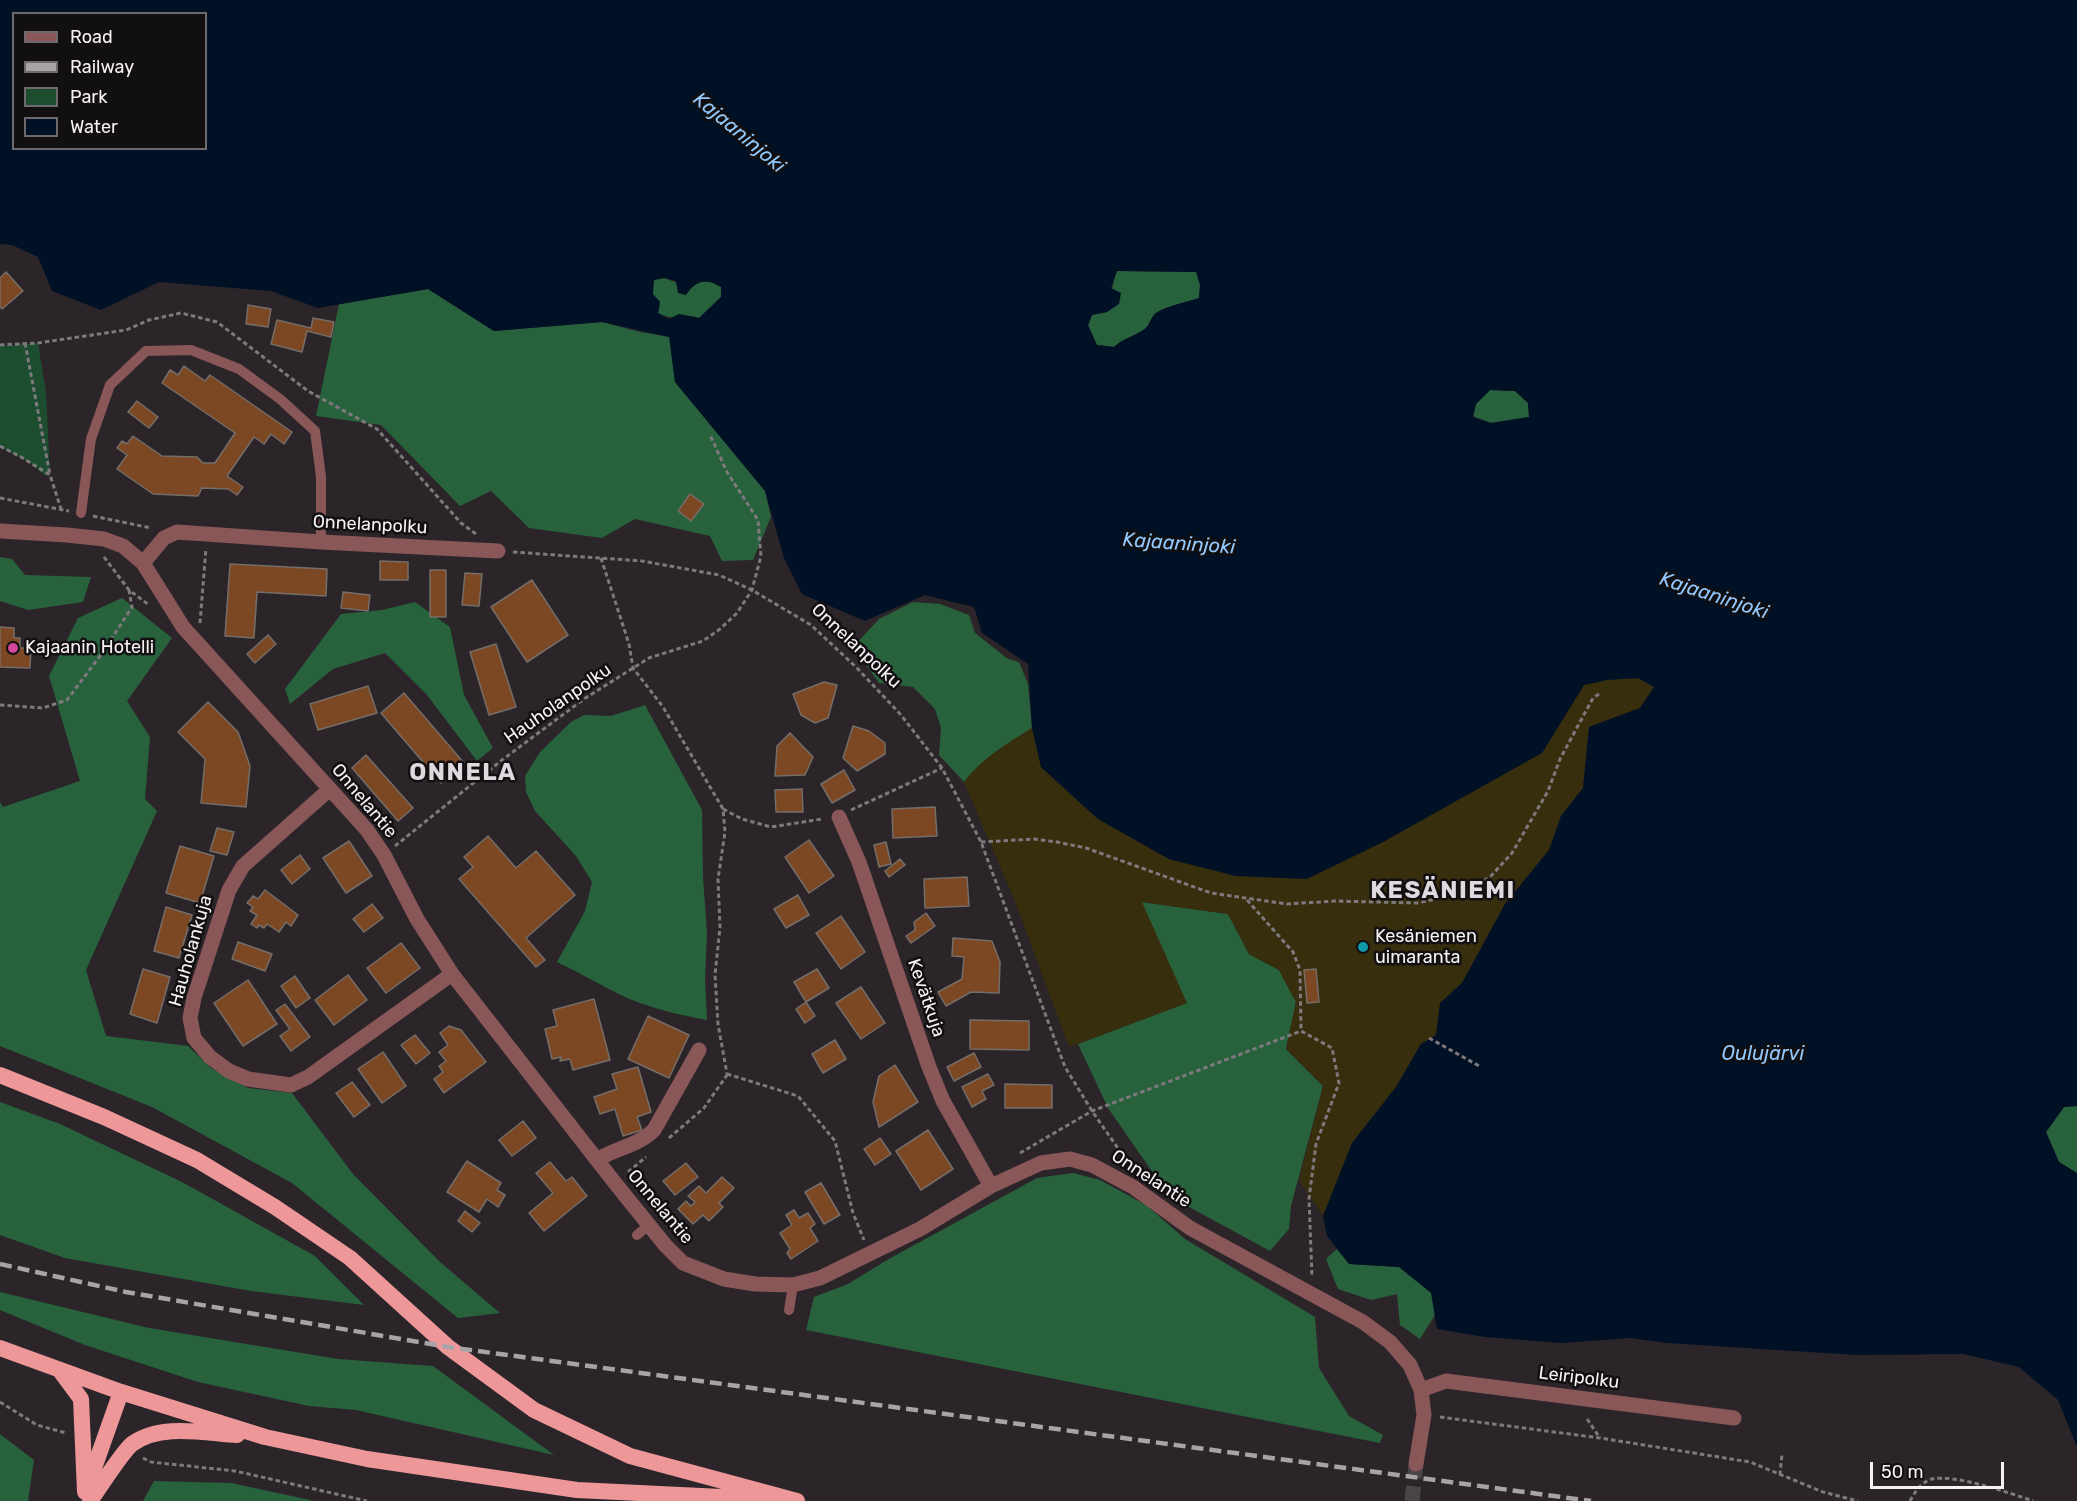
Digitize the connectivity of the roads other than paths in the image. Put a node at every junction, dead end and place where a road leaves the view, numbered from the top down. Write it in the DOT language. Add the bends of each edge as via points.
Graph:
graph roads {
  1 [pos="81,513"];
  2 [pos="0,531"];
  3 [pos="321,542"];
  4 [pos="498,550"];
  5 [pos="143,563"];
  6 [pos="330,789"];
  7 [pos="838,816"];
  8 [pos="452,974"];
  9 [pos="699,1050"];
  10 [pos="0,1075"];
  11 [pos="597,1160"];
  12 [pos="991,1186"];
  13 [pos="793,1286"];
  14 [pos="789,1310"];
  15 [pos="0,1348"];
  16 [pos="61,1372"];
  17 [pos="1421,1390"];
  18 [pos="121,1392"];
  19 [pos="1734,1418"];
  20 [pos="265,1437"];
  21 [pos="1416,1464"];
  22 [pos="86,1498"];
  23 [pos="799,1501"];
  1 -- 3 [label="lane" via="92,439 110,385 146,351 191,350 239,369 315,431 321,477"];
  2 -- 5 [label="street, Onnelantie" via="104,539 123,546"];
  3 -- 4 [label="street, Onnelanpolku"];
  3 -- 5 [label="street, Onnelanpolku" via="177,532 164,538"];
  5 -- 6 [label="street, Onnelantie" via="183,627"];
  6 -- 8 [label="street, Onnelantie" via="384,855 417,919"];
  6 -- 8 [label="street, Hauholankuja" via="243,866 229,890 194,998 190,1018 194,1038 229,1071 248,1079 291,1085 308,1077"];
  7 -- 12 [label="street, Kevätkuja" via="859,862 929,1067"];
  8 -- 11 [label="street, Onnelantie"];
  9 -- 11 [label="street" via="654,1130 646,1138"];
  10 -- 23 [label="highway" via="197,1160 275,1207 350,1258 448,1347 534,1410 630,1456"];
  11 -- 13 [label="street, Onnelantie" via="643,1230 683,1263 724,1279"];
  12 -- 13 [label="street, Onnelantie" via="920,1229 820,1278"];
  12 -- 17 [label="street, Onnelantie" via="1041,1163 1071,1159 1092,1165 1133,1187 1190,1228 1363,1322 1390,1342 1410,1365"];
  13 -- 14 [label="lane"];
  15 -- 16 [label="highway"];
  16 -- 18 [label="highway"];
  16 -- 22 [label="highway" via="81,1399"];
  17 -- 19 [label="street, Leiripolku" via="1446,1381"];
  17 -- 21 [label="street, Onnelantie" via="1424,1415"];
  18 -- 20 [label="highway"];
  18 -- 22 [label="highway"];
  20 -- 22 [label="highway" via="153,1434 130,1445"];
  20 -- 23 [label="highway" via="367,1459 577,1490"];
}
